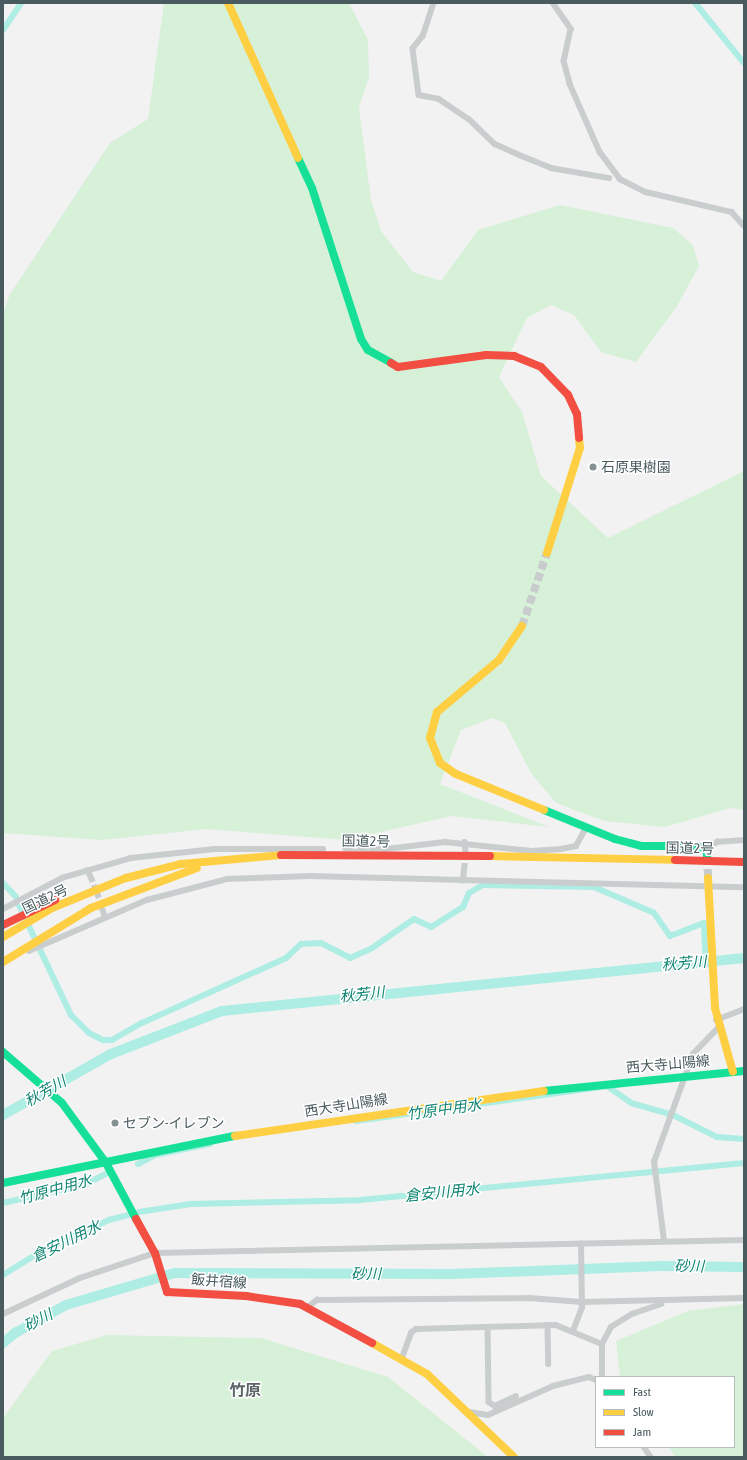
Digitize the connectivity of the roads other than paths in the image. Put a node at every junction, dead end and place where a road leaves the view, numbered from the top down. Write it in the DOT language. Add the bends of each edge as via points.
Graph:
graph roads {
  1 [pos="228,3"];
  2 [pos="434,3"];
  3 [pos="553,3"];
  4 [pos="609,178"];
  5 [pos="744,226"];
  6 [pos="547,553"];
  7 [pos="522,626"];
  8 [pos="586,828"];
  9 [pos="744,840"];
  10 [pos="465,842"];
  11 [pos="466,851"];
  12 [pos="707,854"];
  13 [pos="241,856"];
  14 [pos="744,862"];
  15 [pos="464,869"];
  16 [pos="88,870"];
  17 [pos="91,877"];
  18 [pos="463,881"];
  19 [pos="708,883"];
  20 [pos="744,887"];
  21 [pos="5,907"];
  22 [pos="31,915"];
  23 [pos="3,926"];
  24 [pos="3,937"];
  25 [pos="45,940"];
  26 [pos="31,947"];
  27 [pos="3,962"];
  28 [pos="3,967"];
  29 [pos="744,1009"];
  30 [pos="717,1024"];
  31 [pos="3,1052"];
  32 [pos="744,1071"];
  33 [pos="732,1072"];
  34 [pos="684,1075"];
  35 [pos="106,1163"];
  36 [pos="3,1183"];
  37 [pos="744,1240"];
  38 [pos="664,1242"];
  39 [pos="582,1244"];
  40 [pos="156,1255"];
  41 [pos="744,1298"];
  42 [pos="582,1301"];
  43 [pos="661,1304"];
  44 [pos="306,1308"];
  45 [pos="3,1314"];
  46 [pos="548,1325"];
  47 [pos="488,1327"];
  48 [pos="573,1332"];
  49 [pos="602,1344"];
  50 [pos="402,1358"];
  51 [pos="549,1364"];
  52 [pos="604,1375"];
  53 [pos="595,1380"];
  54 [pos="516,1396"];
  55 [pos="467,1411"];
  56 [pos="645,1448"];
  57 [pos="514,1457"];
  58 [pos="651,1457"];
  1 -- 6 [label="main road" via="315,195 361,339 368,350 398,367 486,355 514,356 541,367 568,395 577,414 580,448"];
  2 -- 4 [label="street" via="423,36 413,49 419,95 439,99 469,119 494,144 551,168"];
  3 -- 5 [label="street" via="570,29 564,61 570,84 600,152 620,179 646,192 732,212"];
  7 -- 8 [label="main road" via="499,660 437,712 431,729 432,747 440,763 456,774"];
  8 -- 10 [label="street" via="576,846 561,849 532,851"];
  8 -- 12 [label="main road" via="628,844 696,846"];
  9 -- 12 [label="street" via="717,842"];
  10 -- 11 [label="street"];
  10 -- 16 [label="street" via="425,842 386,849 215,849 145,855"];
  13 -- 14 [label="main road, 国道2号" via="332,853"];
  13 -- 22 [label="main road, 国道2号" via="181,864 126,878"];
  13 -- 25 [label="main road" via="185,870 140,887 91,908"];
  15 -- 18 [label="street"];
  16 -- 17 [label="street"];
  16 -- 21 [label="street"];
  18 -- 19 [label="street"];
  18 -- 25 [label="street" via="310,876 227,879 166,893 104,913"];
  19 -- 20 [label="street"];
  19 -- 30 [label="main road"];
  22 -- 23 [label="main road" via="14,919"];
  22 -- 24 [label="main road, 国道2号"];
  25 -- 26 [label="main road"];
  26 -- 27 [label="main road"];
  26 -- 28 [label="street"];
  29 -- 30 [label="street"];
  30 -- 33 [label="main road"];
  30 -- 34 [label="street" via="702,1041"];
  31 -- 35 [label="main road, 飯井宿線" via="53,1094"];
  32 -- 33 [label="main road, 西大寺山陽線"];
  33 -- 34 [label="main road, 西大寺山陽線"];
  34 -- 35 [label="main road, 西大寺山陽線" via="386,1112 196,1142"];
  34 -- 38 [label="street" via="653,1169 664,1219"];
  35 -- 36 [label="main road, 西大寺山陽線"];
  35 -- 40 [label="main road, 飯井宿線"];
  37 -- 38 [label="street"];
  38 -- 39 [label="street"];
  39 -- 40 [label="street" via="342,1246"];
  39 -- 42 [label="street"];
  40 -- 44 [label="main road, 飯井宿線" via="163,1287 167,1292 284,1300"];
  40 -- 45 [label="street" via="80,1278"];
  41 -- 42 [label="street"];
  42 -- 44 [label="street" via="530,1298 318,1300"];
  42 -- 48 [label="street"];
  43 -- 49 [label="street" via="621,1319 611,1327"];
  44 -- 50 [label="main road, 飯井宿線"];
  46 -- 47 [label="street"];
  46 -- 48 [label="street"];
  46 -- 51 [label="street"];
  47 -- 50 [label="street" via="416,1329 411,1333"];
  47 -- 54 [label="street" via="489,1402 495,1406"];
  48 -- 49 [label="street"];
  49 -- 52 [label="street"];
  50 -- 55 [label="main road, 飯井宿線" via="441,1384"];
  53 -- 55 [label="street" via="589,1377 553,1386 488,1415"];
  55 -- 57 [label="main road, 飯井宿線"];
  56 -- 58 [label="street"];
}
